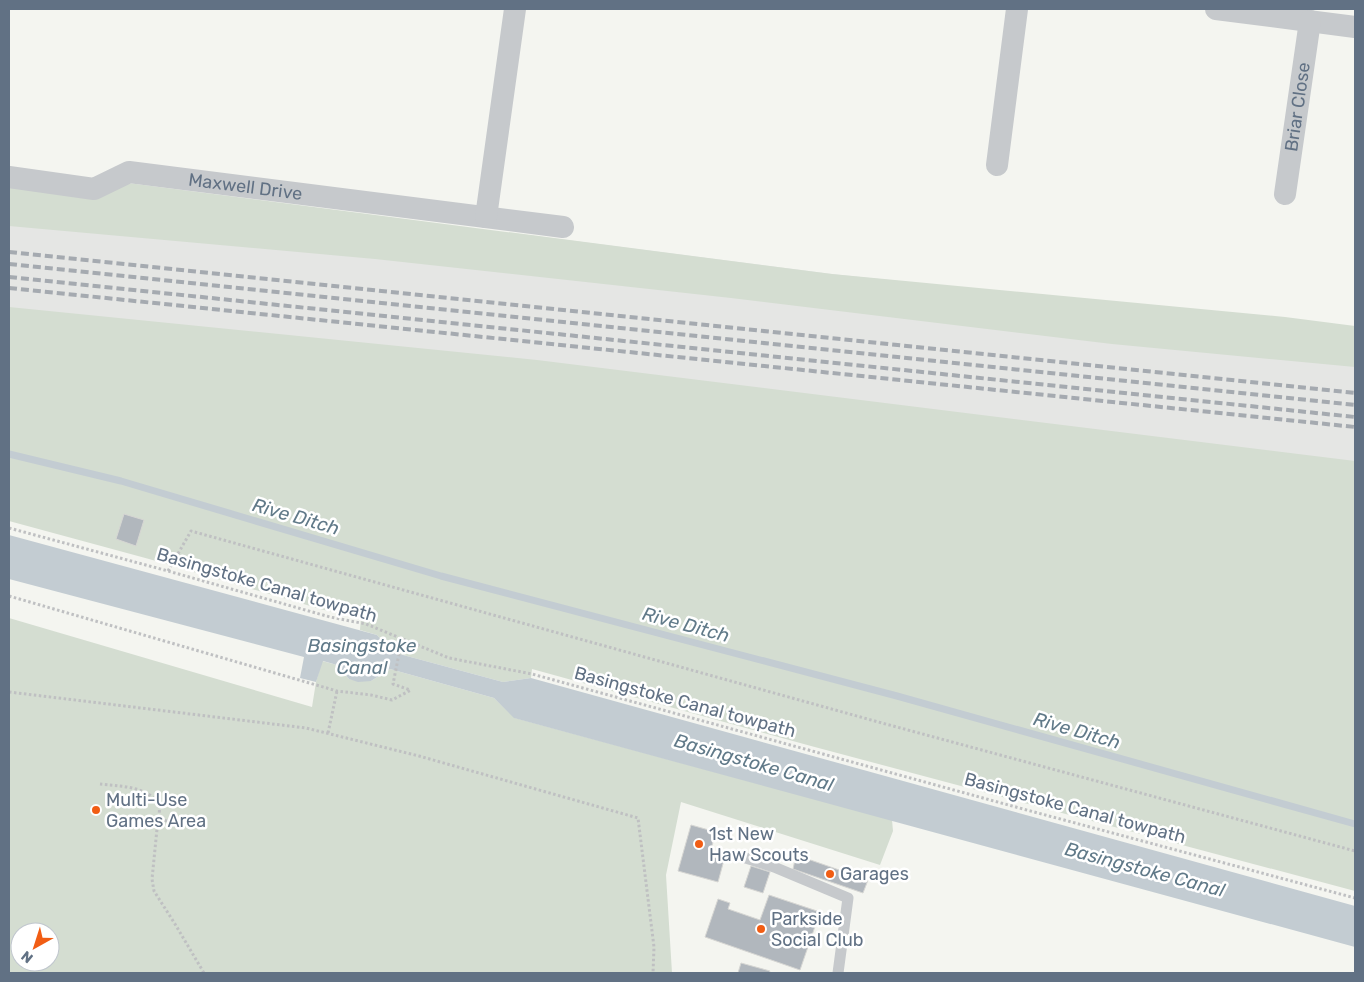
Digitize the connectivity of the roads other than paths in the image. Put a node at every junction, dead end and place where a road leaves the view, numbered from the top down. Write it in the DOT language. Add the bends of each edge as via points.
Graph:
graph roads {
  1 [pos="515,9"];
  2 [pos="1017,9"];
  3 [pos="1216,9"];
  4 [pos="1310,21"];
  5 [pos="1355,27"];
  6 [pos="996,165"];
  7 [pos="9,177"];
  8 [pos="1286,194"];
  9 [pos="486,217"];
  10 [pos="563,227"];
  11 [pos="736,855"];
  12 [pos="838,973"];
  1 -- 9 [label="street"];
  2 -- 6 [label="street"];
  3 -- 4 [label="street"];
  4 -- 5 [label="street"];
  4 -- 8 [label="street, Briar Close"];
  7 -- 9 [label="street, Maxwell Drive" via="94,188 129,172"];
  9 -- 10 [label="street, Maxwell Drive"];
  11 -- 12 [label="lane" via="774,866 848,898"];
}
